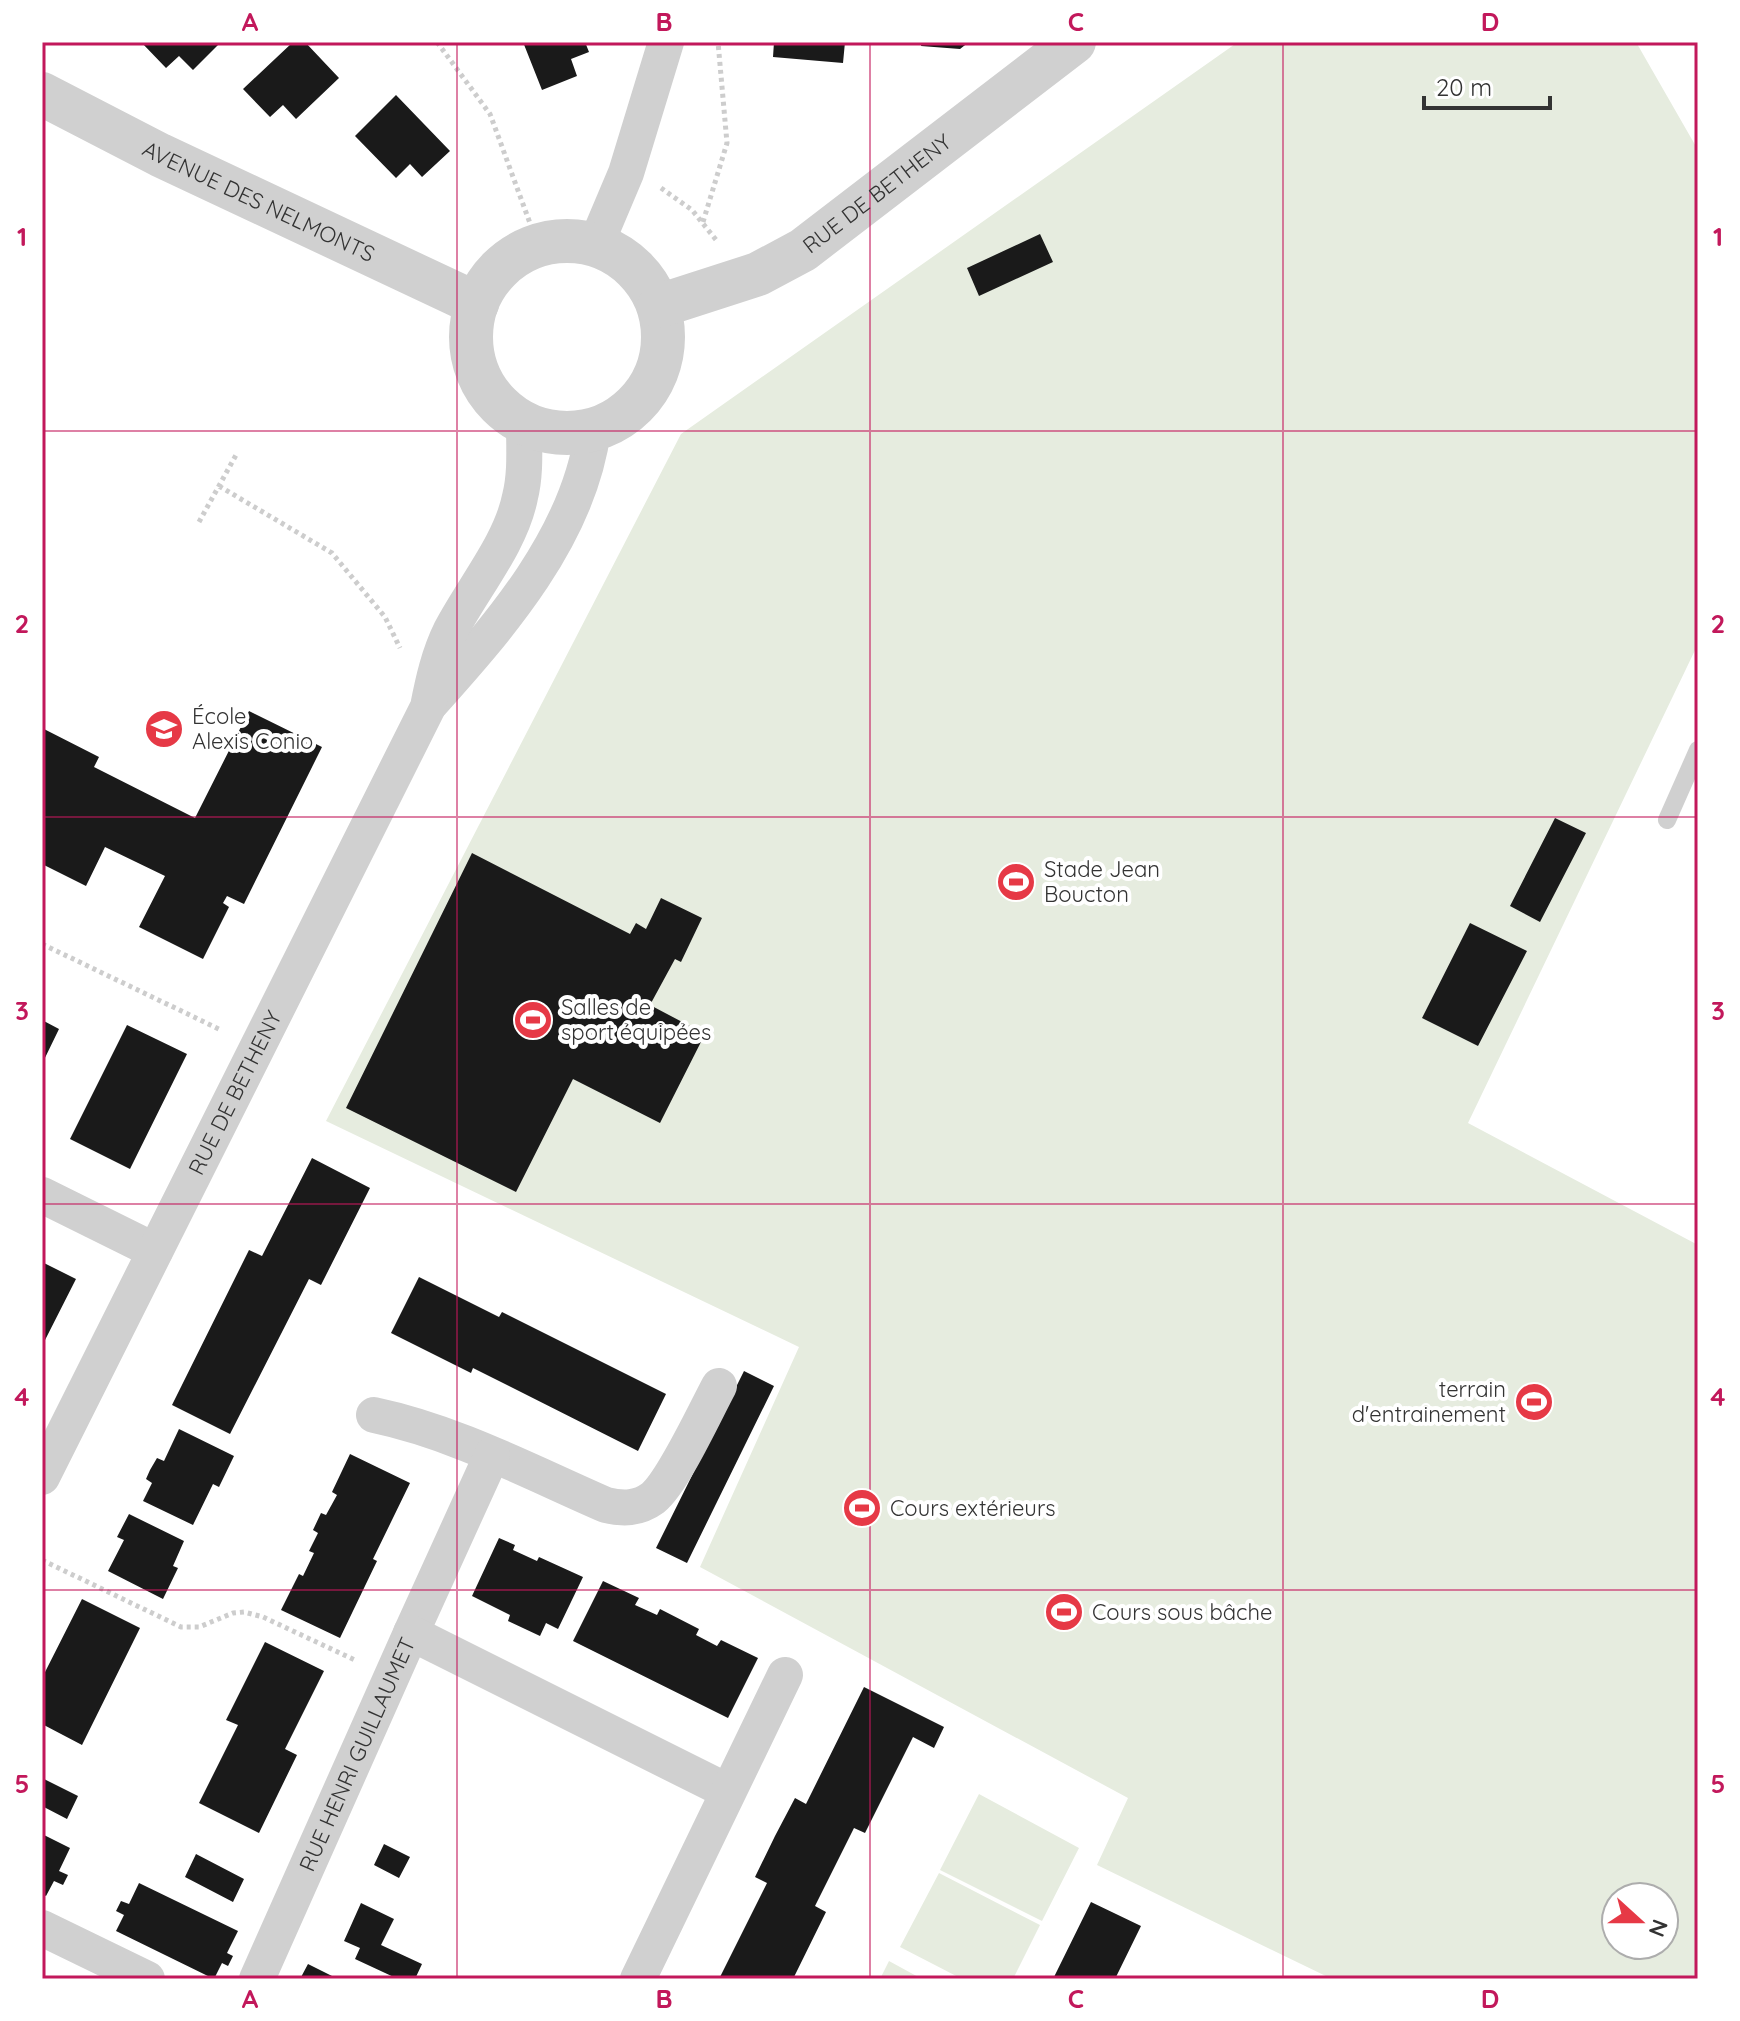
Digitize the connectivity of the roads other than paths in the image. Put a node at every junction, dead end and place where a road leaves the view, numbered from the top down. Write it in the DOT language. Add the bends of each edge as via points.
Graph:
graph roads {
  1 [pos="666,42"];
  2 [pos="1074,42"];
  3 [pos="42,94"];
  4 [pos="596,244"];
  5 [pos="477,304"];
  6 [pos="659,306"];
  7 [pos="524,423"];
  8 [pos="593,430"];
  9 [pos="428,707"];
  10 [pos="1698,750"];
  11 [pos="1667,820"];
  12 [pos="42,1195"];
  13 [pos="155,1251"];
  14 [pos="719,1386"];
  15 [pos="374,1415"];
  16 [pos="492,1455"];
  17 [pos="42,1477"];
  18 [pos="411,1633"];
  19 [pos="785,1675"];
  20 [pos="727,1791"];
  21 [pos="42,1928"];
  22 [pos="147,1979"];
  23 [pos="257,1979"];
  24 [pos="638,1979"];
  1 -- 4 [label="street" via="625,174"];
  2 -- 6 [label="street, RUE DE BETHENY" via="803,250 758,274"];
  3 -- 5 [label="street, AVENUE DES NELMONTS"];
  4 -- 5 [label="street" via="567,240 538,245 512,258 491,278"];
  4 -- 6 [label="street" via="623,257 645,279"];
  5 -- 7 [label="street" via="471,331 478,372 501,406"];
  6 -- 8 [label="street" via="664,337 659,368 644,396 621,417"];
  7 -- 8 [label="street" via="546,431"];
  7 -- 9 [label="street, RUE DE BETHENY" via="524,474 511,526 449,633"];
  8 -- 9 [label="street, RUE DE BETHENY" via="576,498 539,567"];
  9 -- 13 [label="street, RUE DE BETHENY"];
  10 -- 11 [label="lane"];
  12 -- 13 [label="street"];
  13 -- 17 [label="street, RUE DE BETHENY"];
  14 -- 16 [label="street" via="664,1485 634,1507 606,1505"];
  15 -- 16 [label="street" via="414,1423"];
  16 -- 18 [label="street"];
  18 -- 20 [label="street, RUE HENRI GUILLAUMET"];
  18 -- 23 [label="street, RUE HENRI GUILLAUMET"];
  19 -- 20 [label="street"];
  20 -- 24 [label="street"];
  21 -- 22 [label="street"];
}
